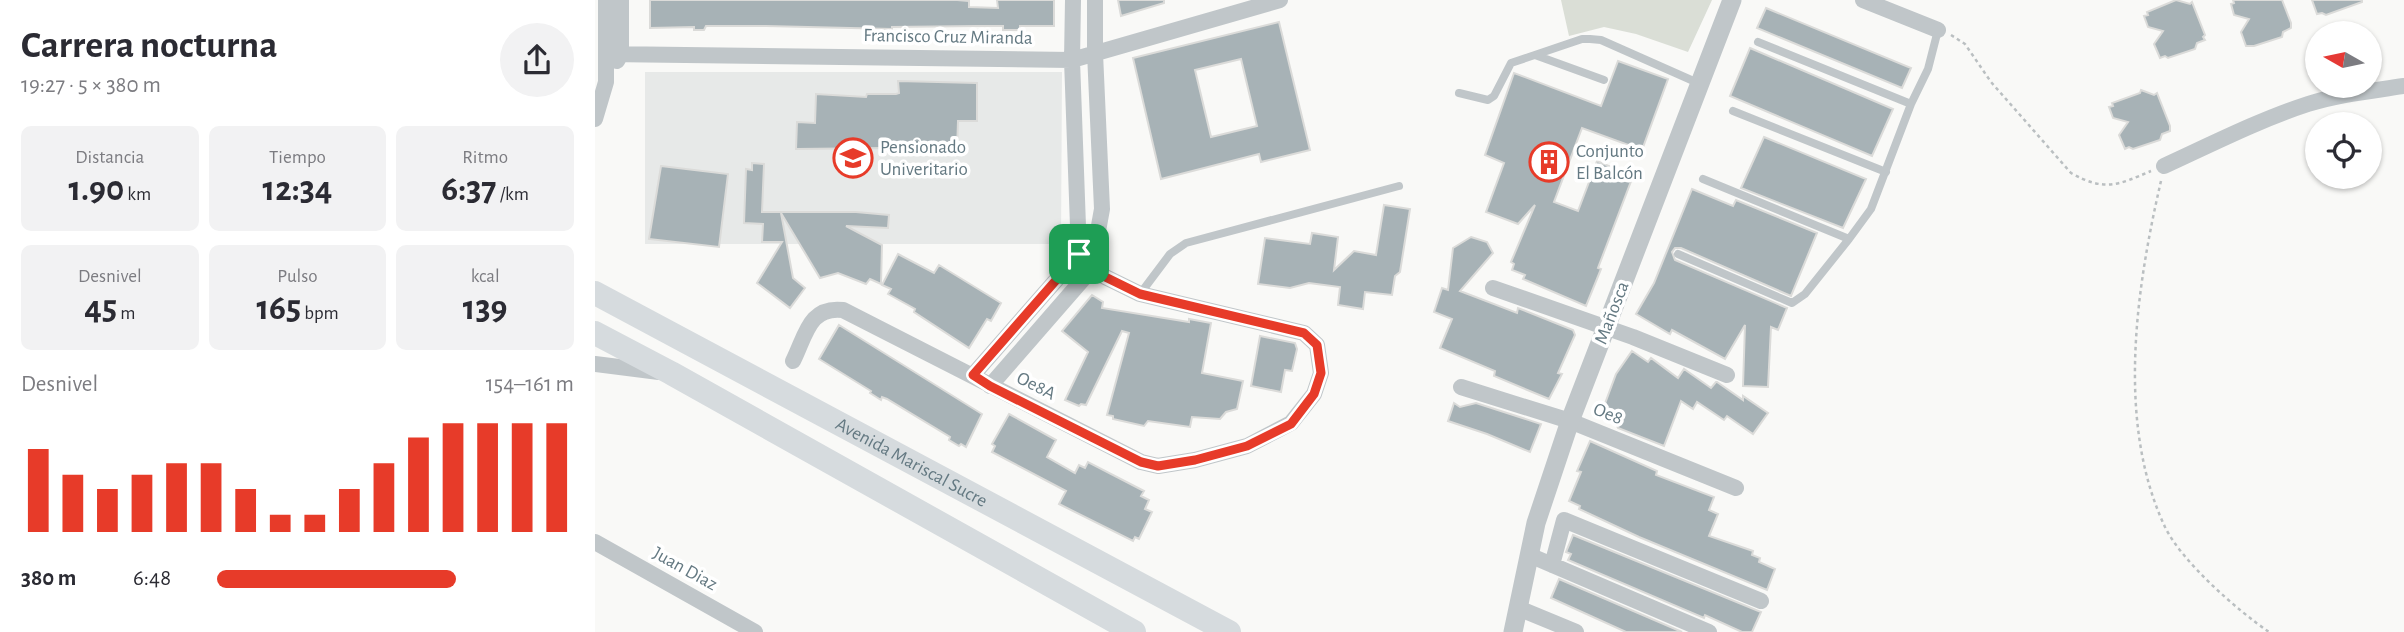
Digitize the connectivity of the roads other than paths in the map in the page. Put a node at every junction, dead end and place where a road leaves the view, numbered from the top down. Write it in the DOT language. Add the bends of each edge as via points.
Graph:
graph roads {
  1 [pos="605,0"];
  2 [pos="621,0"];
  3 [pos="1073,0"];
  4 [pos="1095,0"];
  5 [pos="1280,0"];
  6 [pos="1732,0"];
  7 [pos="1863,0"];
  8 [pos="1938,30"];
  9 [pos="1758,42"];
  10 [pos="1095,53"];
  11 [pos="614,54"];
  12 [pos="1535,55"];
  13 [pos="1072,60"];
  14 [pos="1604,80"];
  15 [pos="1699,83"];
  16 [pos="2404,86"];
  17 [pos="1459,93"];
  18 [pos="1911,104"];
  19 [pos="1733,111"];
  20 [pos="595,118"];
  21 [pos="2164,166"];
  22 [pos="1886,172"];
  23 [pos="1703,179"];
  24 [pos="1399,186"];
  25 [pos="1849,239"];
  26 [pos="1079,254"];
  27 [pos="1678,254"];
  28 [pos="1091,270"];
  29 [pos="1493,288"];
  30 [pos="595,293"];
  31 [pos="1140,294"];
  32 [pos="1607,329"];
  33 [pos="595,333"];
  34 [pos="793,361"];
  35 [pos="595,364"];
  36 [pos="671,373"];
  37 [pos="973,375"];
  38 [pos="1727,375"];
  39 [pos="990,386"];
  40 [pos="1461,387"];
  41 [pos="1570,421"];
  42 [pos="1735,488"];
  43 [pos="595,542"];
  44 [pos="1529,555"];
  45 [pos="1552,565"];
  46 [pos="1761,601"];
  47 [pos="1518,608"];
  48 [pos="1535,624"];
  49 [pos="755,632"];
  50 [pos="1134,632"];
  51 [pos="1229,632"];
  52 [pos="1513,632"];
  53 [pos="1576,632"];
  54 [pos="1709,632"];
  1 -- 11 [label="street"];
  2 -- 11 [label="street"];
  3 -- 13 [label="street"];
  4 -- 10 [label="street"];
  5 -- 10 [label="street, Francisco Cruz Miranda"];
  6 -- 15 [label="street, Mañosca"];
  7 -- 8 [label="street"];
  8 -- 18 [label="lane" via="1929,69"];
  9 -- 18 [label="lane"];
  10 -- 13 [label="street, Francisco Cruz Miranda"];
  10 -- 28 [label="street" via="1102,209"];
  11 -- 13 [label="street, Francisco Cruz Miranda"];
  11 -- 20 [label="street"];
  12 -- 14 [label="lane"];
  12 -- 15 [label="lane" via="1582,39 1601,40"];
  12 -- 17 [label="lane" via="1511,63 1488,100"];
  13 -- 26 [label="street"];
  15 -- 32 [label="street, Mañosca"];
  16 -- 21 [label="street" via="2311,103"];
  18 -- 22 [label="lane"];
  19 -- 22 [label="lane"];
  22 -- 25 [label="lane" via="1871,209"];
  23 -- 25 [label="lane"];
  24 -- 31 [label="lane" via="1186,243 1170,254"];
  25 -- 27 [label="lane" via="1792,303"];
  26 -- 28 [label="street"];
  26 -- 37 [label="street"];
  28 -- 31 [label="street"];
  28 -- 39 [label="street"];
  29 -- 32 [label="street"];
  30 -- 51 [label="main road, Avenida Mariscal Sucre"];
  31 -- 39 [label="street, Oe8A" via="1304,333 1317,345 1321,373 1314,394 1291,424 1247,446 1158,466 1141,462"];
  32 -- 38 [label="street"];
  32 -- 41 [label="street, Mañosca"];
  33 -- 36 [label="main road, Avenida Mariscal Sucre"];
  34 -- 37 [label="street, Oe8A" via="815,316 828,308 843,310"];
  35 -- 36 [label="street"];
  36 -- 50 [label="main road, Avenida Mariscal Sucre"];
  37 -- 39 [label="street, Oe8A"];
  40 -- 41 [label="street, Oe8"];
  41 -- 42 [label="street, Oe8"];
  41 -- 44 [label="street, Mañosca"];
  43 -- 49 [label="street, Juan Diaz"];
  44 -- 45 [label="street"];
  44 -- 47 [label="street, Mañosca"];
  45 -- 46 [label="street" via="1564,520"];
  45 -- 54 [label="street"];
  47 -- 48 [label="street"];
  47 -- 52 [label="street, Mañosca"];
  48 -- 53 [label="street"];
}
